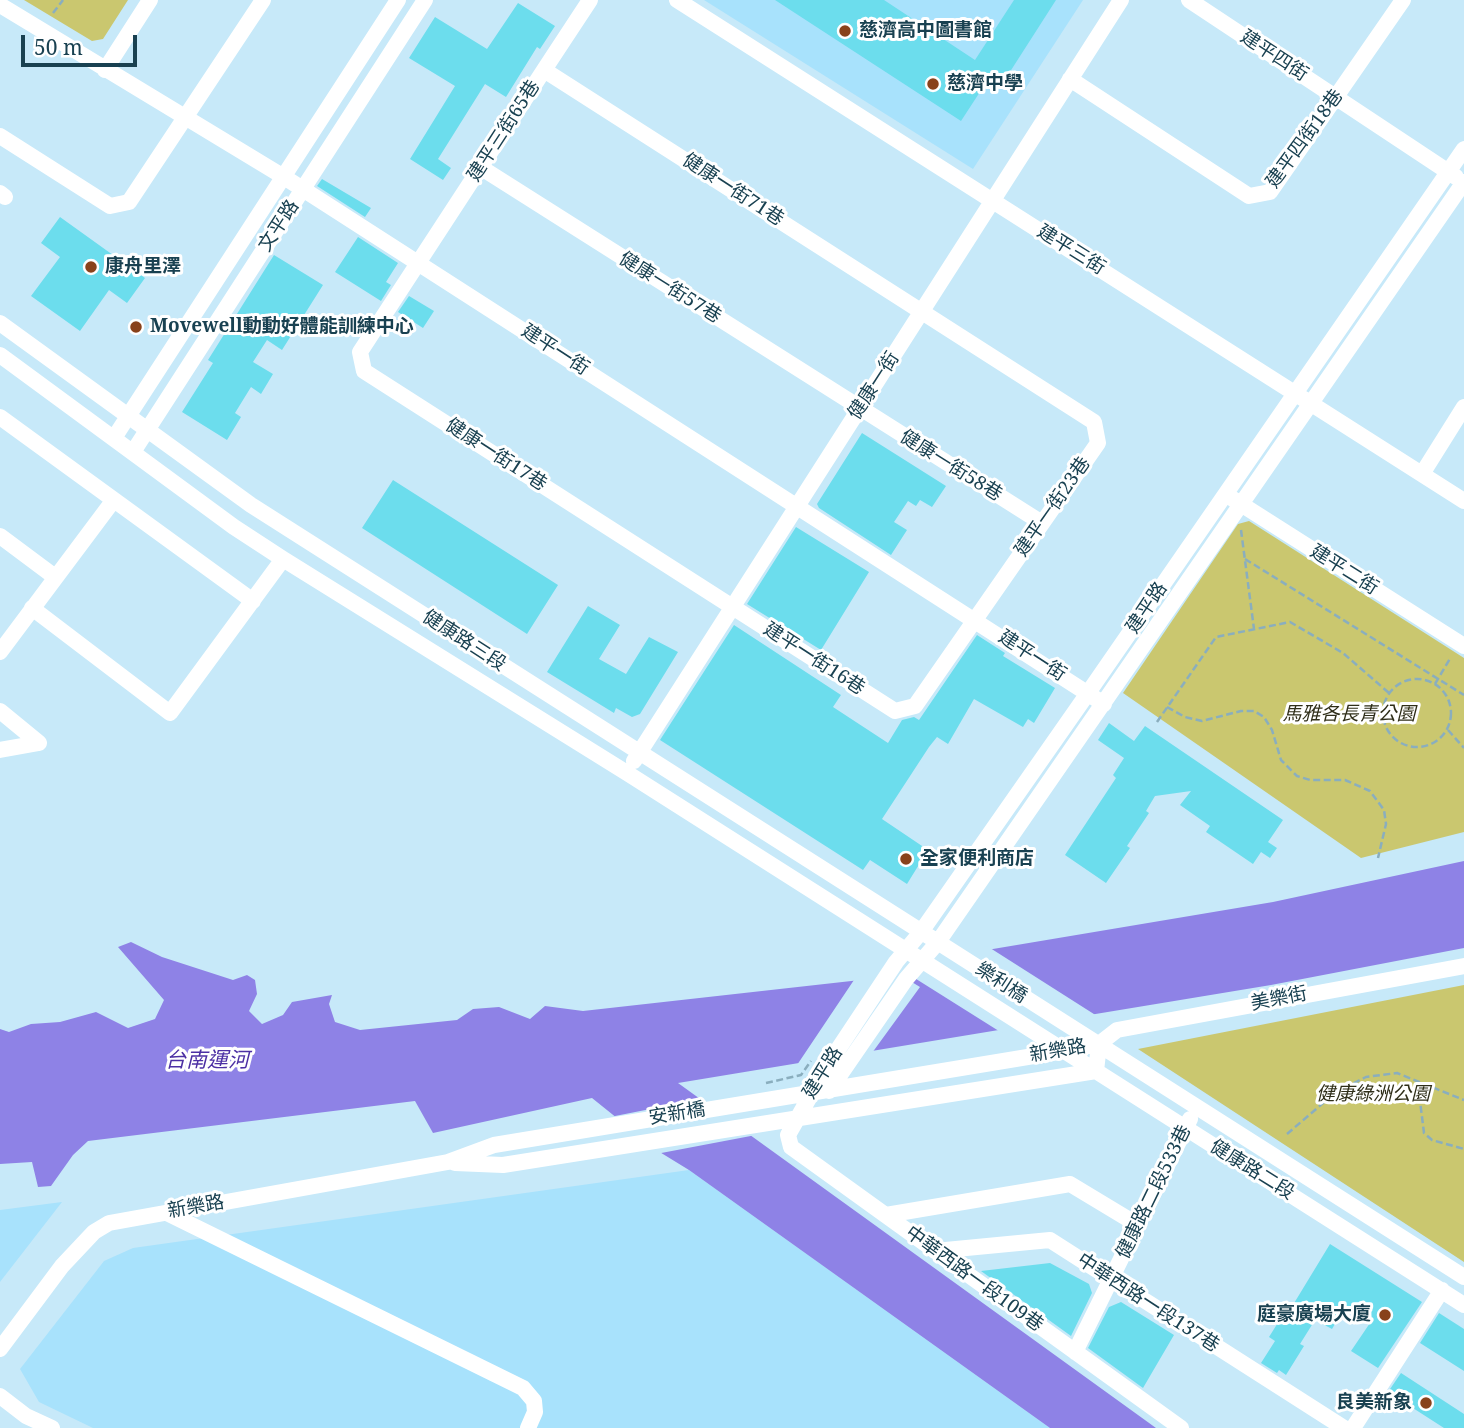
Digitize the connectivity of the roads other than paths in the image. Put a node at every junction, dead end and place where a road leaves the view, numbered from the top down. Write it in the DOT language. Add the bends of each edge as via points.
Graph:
graph roads {
  1 [pos="150,0"];
  2 [pos="263,0"];
  3 [pos="398,0"];
  4 [pos="425,0"];
  5 [pos="590,0"];
  6 [pos="677,0"];
  7 [pos="1121,0"];
  8 [pos="1189,0"];
  9 [pos="1403,0"];
  10 [pos="0,5"];
  11 [pos="105,70"];
  12 [pos="544,70"];
  13 [pos="1070,79"];
  14 [pos="1336,96"];
  15 [pos="187,118"];
  16 [pos="2,142"];
  17 [pos="1464,149"];
  18 [pos="480,167"];
  19 [pos="1448,172"];
  20 [pos="284,177"];
  21 [pos="1464,182"];
  22 [pos="303,189"];
  23 [pos="993,201"];
  24 [pos="418,263"];
  25 [pos="922,311"];
  26 [pos="0,323"];
  27 [pos="0,355"];
  28 [pos="1295,392"];
  29 [pos="1311,403"];
  30 [pos="1464,407"];
  31 [pos="859,408"];
  32 [pos="129,416"];
  33 [pos="0,417"];
  34 [pos="148,429"];
  35 [pos="114,438"];
  36 [pos="133,452"];
  37 [pos="1422,474"];
  38 [pos="1225,493"];
  39 [pos="113,501"];
  40 [pos="1464,501"];
  41 [pos="798,505"];
  42 [pos="1247,508"];
  43 [pos="1042,523"];
  44 [pos="0,536"];
  45 [pos="283,559"];
  46 [pos="55,577"];
  47 [pos="253,601"];
  48 [pos="733,607"];
  49 [pos="32,608"];
  50 [pos="975,619"];
  51 [pos="1462,645"];
  52 [pos="0,652"];
  53 [pos="1088,693"];
  54 [pos="1104,704"];
  55 [pos="0,711"];
  56 [pos="895,711"];
  57 [pos="0,750"];
  58 [pos="639,753"];
  59 [pos="627,772"];
  60 [pos="921,932"];
  61 [pos="938,943"];
  62 [pos="906,950"];
  63 [pos="921,960"];
  64 [pos="1464,966"];
  65 [pos="1064,1023"];
  66 [pos="1039,1035"];
  67 [pos="1098,1044"];
  68 [pos="1063,1051"];
  69 [pos="1096,1071"];
  70 [pos="832,1088"];
  71 [pos="812,1091"];
  72 [pos="730,1105"];
  73 [pos="1196,1107"];
  74 [pos="795,1120"];
  75 [pos="624,1122"];
  76 [pos="754,1127"];
  77 [pos="1185,1128"];
  78 [pos="655,1143"];
  79 [pos="448,1163"];
  80 [pos="167,1213"];
  81 [pos="886,1215"];
  82 [pos="1138,1225"];
  83 [pos="935,1251"];
  84 [pos="1464,1277"];
  85 [pos="1111,1279"];
  86 [pos="1442,1290"];
  87 [pos="1464,1305"];
  88 [pos="0,1349"];
  89 [pos="1075,1352"];
  90 [pos="0,1396"];
  91 [pos="52,1428"];
  92 [pos="528,1428"];
  93 [pos="1181,1428"];
  94 [pos="1344,1428"];
  95 [pos="1353,1428"];
  1 -- 11 [label="street"];
  2 -- 15 [label="street"];
  3 -- 20 [label="street, 文平路"];
  4 -- 22 [label="street, 文平路"];
  5 -- 12 [label="street, 建平三街65巷"];
  6 -- 23 [label="street, 建平三街"];
  7 -- 13 [label="street, 健康一街"];
  8 -- 14 [label="street, 建平四街"];
  9 -- 14 [label="street, 建平四街18巷"];
  10 -- 11 [label="street, 建平一街"];
  11 -- 15 [label="street, 建平一街"];
  12 -- 18 [label="street, 建平三街65巷"];
  12 -- 25 [label="street, 健康一街71巷"];
  13 -- 14 [label="street, 建平四街18巷" via="1249,196 1270,192"];
  13 -- 23 [label="street, 健康一街"];
  14 -- 19 [label="street, 建平四街"];
  15 -- 16 [label="street" via="129,202 110,205"];
  15 -- 20 [label="street, 建平一街"];
  17 -- 19 [label="street, 建平路"];
  18 -- 24 [label="street, 建平三街65巷"];
  18 -- 31 [label="street, 健康一街57巷"];
  19 -- 21 [label="street, 建平四街"];
  19 -- 28 [label="street, 建平路"];
  20 -- 22 [label="street, 建平一街"];
  20 -- 32 [label="street, 文平路"];
  21 -- 29 [label="street, 建平路"];
  22 -- 24 [label="street, 建平一街"];
  22 -- 34 [label="street, 文平路"];
  23 -- 25 [label="street, 健康一街"];
  23 -- 28 [label="street, 建平三街"];
  24 -- 41 [label="street, 建平一街"];
  24 -- 48 [label="street, 健康一街17巷" via="360,352 364,371"];
  25 -- 31 [label="street, 健康一街"];
  25 -- 43 [label="street, 建平一街23巷" via="1094,422 1098,443"];
  26 -- 32 [label="street, 健康路三段"];
  27 -- 35 [label="street, 健康路三段"];
  28 -- 29 [label="street, 建平三街"];
  28 -- 38 [label="street, 建平路"];
  29 -- 37 [label="street, 建平三街"];
  29 -- 42 [label="street, 建平路"];
  30 -- 37 [label="street"];
  31 -- 41 [label="street, 健康一街"];
  31 -- 43 [label="street, 健康一街58巷"];
  32 -- 34 [label="street, 健康路三段"];
  32 -- 35 [label="street, 文平路"];
  33 -- 39 [label="street"];
  34 -- 36 [label="street, 文平路"];
  34 -- 58 [label="street, 健康路三段" via="251,505"];
  35 -- 36 [label="street, 健康路三段"];
  36 -- 45 [label="street, 健康路三段"];
  37 -- 40 [label="street, 建平三街"];
  38 -- 42 [label="street, 建平二街"];
  38 -- 53 [label="street, 建平路"];
  39 -- 46 [label="street"];
  39 -- 47 [label="street"];
  41 -- 48 [label="street, 健康一街"];
  41 -- 50 [label="street, 建平一街"];
  42 -- 51 [label="street, 建平二街"];
  42 -- 54 [label="street, 建平路"];
  43 -- 50 [label="street, 建平一街23巷"];
  44 -- 46 [label="street"];
  45 -- 47 [label="street"];
  45 -- 59 [label="street, 健康路三段"];
  46 -- 49 [label="street"];
  47 -- 49 [label="street" via="170,713"];
  48 -- 56 [label="street, 建平一街16巷"];
  48 -- 58 [label="street, 健康一街"];
  49 -- 52 [label="street"];
  50 -- 53 [label="street, 建平一街"];
  50 -- 56 [label="street, 建平一街23巷" via="915,706"];
  53 -- 54 [label="street, 建平一街"];
  53 -- 60 [label="street, 建平路"];
  54 -- 61 [label="street, 建平路"];
  55 -- 57 [label="street" via="40,743"];
  58 -- 59 [label="street, 健康一街"];
  58 -- 60 [label="street, 健康路三段"];
  59 -- 62 [label="street, 健康路三段"];
  60 -- 61 [label="street, 健康路三段"];
  60 -- 62 [label="street, 建平路"];
  61 -- 63 [label="street, 建平路"];
  61 -- 65 [label="street, 樂利橋"];
  62 -- 63 [label="street, 健康路三段"];
  62 -- 71 [label="street, 建平路"];
  63 -- 66 [label="street, 樂利橋"];
  63 -- 70 [label="street, 建平路"];
  64 -- 67 [label="street, 美樂街" via="1117,1030"];
  65 -- 67 [label="street, 健康路二段"];
  66 -- 68 [label="street, 健康路二段"];
  67 -- 68 [label="street, 新樂路"];
  67 -- 69 [label="street, 新樂路"];
  67 -- 73 [label="street, 健康路二段"];
  68 -- 69 [label="street, 健康路二段"];
  68 -- 70 [label="street, 新樂路"];
  69 -- 74 [label="street, 新樂路"];
  69 -- 77 [label="street, 健康路二段"];
  70 -- 71 [label="street, 新樂路"];
  70 -- 74 [label="street, 建平路"];
  71 -- 72 [label="street, 新樂路"];
  71 -- 74 [label="street, 建平路"];
  72 -- 75 [label="street, 安新橋"];
  73 -- 77 [label="street, 健康路二段533巷"];
  73 -- 84 [label="street, 健康路二段"];
  74 -- 76 [label="street, 新樂路"];
  74 -- 81 [label="street, 中華西路一段109巷" via="788,1135 791,1147"];
  75 -- 79 [label="street, 新樂路" via="494,1145"];
  76 -- 78 [label="street, 安新橋"];
  77 -- 82 [label="street, 健康路二段533巷"];
  77 -- 86 [label="street, 健康路二段"];
  78 -- 79 [label="street, 新樂路" via="503,1166"];
  79 -- 80 [label="street, 新樂路"];
  80 -- 88 [label="street, 新樂路" via="109,1223 94,1232 62,1266"];
  80 -- 92 [label="street" via="523,1388 534,1401"];
  81 -- 82 [label="street" via="1070,1185"];
  81 -- 83 [label="street, 中華西路一段109巷"];
  82 -- 85 [label="street, 健康路二段533巷"];
  83 -- 85 [label="street, 中華西路一段137巷" via="1050,1240"];
  83 -- 89 [label="street, 中華西路一段109巷"];
  85 -- 89 [label="street, 健康路二段533巷"];
  85 -- 94 [label="street, 中華西路一段137巷"];
  86 -- 87 [label="street, 健康路二段"];
  86 -- 95 [label="street"];
  89 -- 93 [label="street, 中華西路一段109巷"];
  90 -- 91 [label="street"];
}
